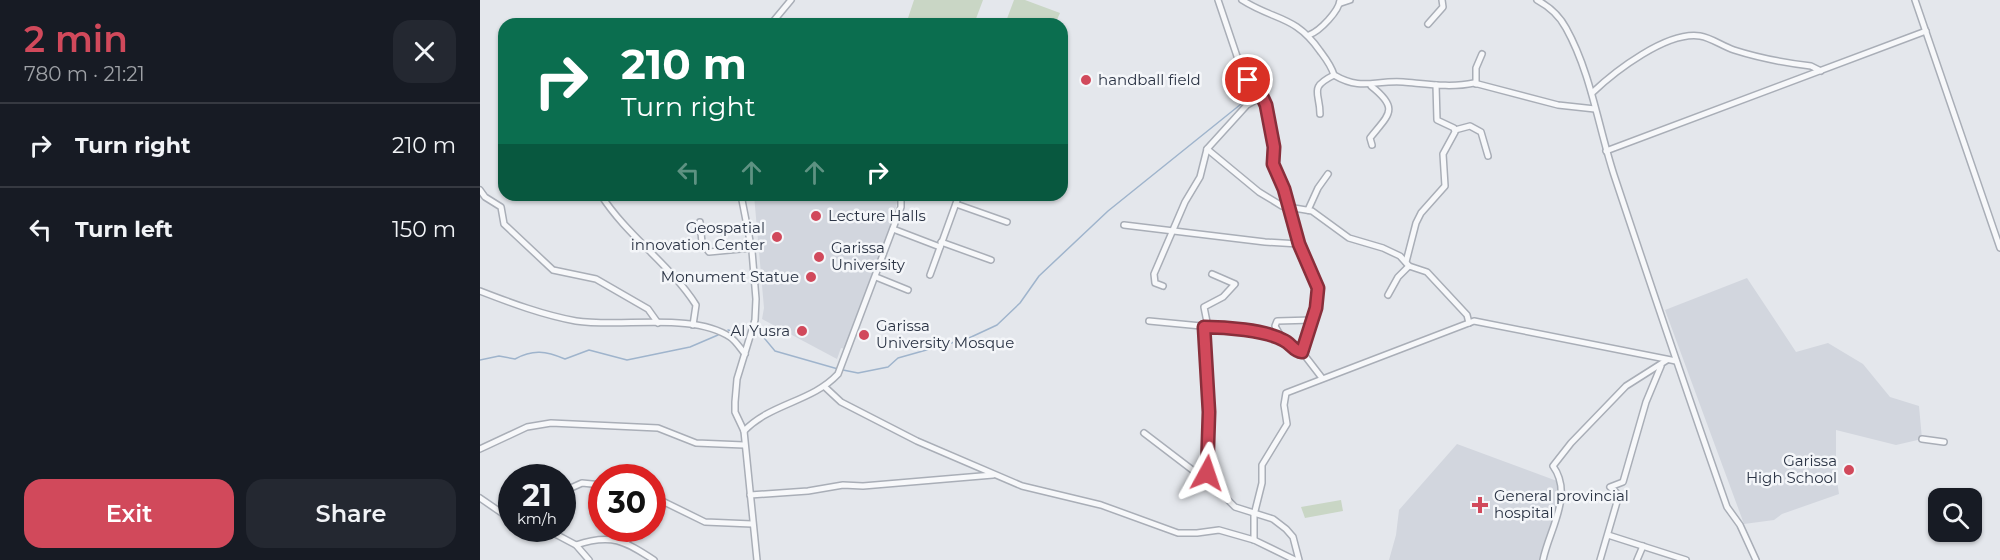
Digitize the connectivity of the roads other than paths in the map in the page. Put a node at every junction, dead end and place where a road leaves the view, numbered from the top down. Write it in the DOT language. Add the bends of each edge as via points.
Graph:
graph roads {
  1 [pos="791,0"];
  2 [pos="1218,0"];
  3 [pos="1242,0"];
  4 [pos="1350,0"];
  5 [pos="1442,0"];
  6 [pos="1537,0"];
  7 [pos="1915,0"];
  8 [pos="1341,1"];
  9 [pos="776,18"];
  10 [pos="1428,24"];
  11 [pos="1926,31"];
  12 [pos="1309,35"];
  13 [pos="1482,54"];
  14 [pos="1821,71"];
  15 [pos="1334,75"];
  16 [pos="1436,84"];
  17 [pos="1476,84"];
  18 [pos="1371,86"];
  19 [pos="1592,93"];
  20 [pos="1263,96"];
  21 [pos="1595,108"];
  22 [pos="1320,114"];
  23 [pos="1455,129"];
  24 [pos="1372,145"];
  25 [pos="1207,149"];
  26 [pos="1606,151"];
  27 [pos="1488,156"];
  28 [pos="1328,174"];
  29 [pos="480,190"];
  30 [pos="605,201"];
  31 [pos="742,201"];
  32 [pos="902,201"];
  33 [pos="957,201"];
  34 [pos="956,204"];
  35 [pos="1290,208"];
  36 [pos="1308,210"];
  37 [pos="700,222"];
  38 [pos="1007,222"];
  39 [pos="1124,225"];
  40 [pos="893,229"];
  41 [pos="1171,231"];
  42 [pos="1299,244"];
  43 [pos="940,245"];
  44 [pos="751,248"];
  45 [pos="2000,248"];
  46 [pos="991,260"];
  47 [pos="1407,264"];
  48 [pos="1212,274"];
  49 [pos="930,275"];
  50 [pos="876,277"];
  51 [pos="1163,286"];
  52 [pos="908,290"];
  53 [pos="480,291"];
  54 [pos="1388,296"];
  55 [pos="1313,320"];
  56 [pos="1149,321"];
  57 [pos="658,323"];
  58 [pos="1469,323"];
  59 [pos="693,325"];
  60 [pos="1206,327"];
  61 [pos="1283,340"];
  62 [pos="1302,352"];
  63 [pos="745,354"];
  64 [pos="1667,360"];
  65 [pos="1676,361"];
  66 [pos="1661,364"];
  67 [pos="1322,378"];
  68 [pos="826,388"];
  69 [pos="744,431"];
  70 [pos="1144,433"];
  71 [pos="1922,439"];
  72 [pos="1944,442"];
  73 [pos="744,445"];
  74 [pos="480,449"];
  75 [pos="995,475"];
  76 [pos="1207,480"];
  77 [pos="750,495"];
  78 [pos="480,498"];
  79 [pos="666,503"];
  80 [pos="498,510"];
  81 [pos="1254,515"];
  82 [pos="752,524"];
  83 [pos="1608,535"];
  84 [pos="1254,540"];
  85 [pos="570,542"];
  86 [pos="592,542"];
  87 [pos="626,542"];
  88 [pos="576,545"];
  89 [pos="1643,546"];
  90 [pos="589,560"];
  91 [pos="654,560"];
  92 [pos="757,560"];
  93 [pos="1297,560"];
  94 [pos="1543,560"];
  95 [pos="1600,560"];
  96 [pos="1637,560"];
  97 [pos="1686,560"];
  98 [pos="1756,560"];
  1 -- 9 [label="street"];
  2 -- 20 [label="street" via="1243,74"];
  3 -- 12 [label="street" via="1256,10 1293,23"];
  4 -- 8 [label="street"];
  5 -- 10 [label="street" via="1443,7"];
  6 -- 19 [label="street" via="1554,11 1566,28"];
  7 -- 11 [label="street"];
  8 -- 12 [label="street" via="1316,33"];
  11 -- 14 [label="street"];
  11 -- 45 [label="street"];
  12 -- 15 [label="street"];
  13 -- 17 [label="street" via="1476,68"];
  14 -- 19 [label="street" via="1690,35 1644,52"];
  14 -- 26 [label="street"];
  15 -- 18 [label="street" via="1347,82"];
  15 -- 22 [label="street" via="1321,82 1316,92"];
  16 -- 17 [label="street"];
  16 -- 18 [label="street" via="1402,82"];
  16 -- 23 [label="street" via="1437,120"];
  17 -- 21 [label="street" via="1558,105"];
  18 -- 24 [label="street" via="1390,109 1388,118 1370,138"];
  19 -- 21 [label="street"];
  20 -- 25 [label="street" via="1247,105"];
  20 -- 35 [label="street" via="1274,147 1273,164"];
  21 -- 26 [label="street"];
  23 -- 27 [label="street" via="1477,129 1484,135"];
  23 -- 47 [label="street" via="1443,154 1445,186 1416,223"];
  25 -- 35 [label="street" via="1259,192"];
  25 -- 41 [label="street" via="1200,177"];
  26 -- 65 [label="street"];
  28 -- 36 [label="street"];
  29 -- 57 [label="street" via="501,207 504,224 554,270 596,279 648,309"];
  30 -- 59 [label="street" via="619,222 684,287 696,305"];
  31 -- 44 [label="street"];
  32 -- 40 [label="street"];
  33 -- 34 [label="street"];
  34 -- 38 [label="street"];
  34 -- 43 [label="street"];
  35 -- 36 [label="street"];
  35 -- 42 [label="street"];
  36 -- 47 [label="street" via="1349,238 1383,248"];
  37 -- 44 [label="street" via="702,243 709,252"];
  39 -- 41 [label="street"];
  40 -- 43 [label="street"];
  40 -- 50 [label="street"];
  41 -- 42 [label="street"];
  41 -- 51 [label="street" via="1154,274 1155,282"];
  42 -- 55 [label="street" via="1318,288"];
  43 -- 46 [label="street"];
  43 -- 49 [label="street"];
  44 -- 63 [label="street" via="755,320"];
  47 -- 54 [label="street"];
  47 -- 58 [label="street" via="1427,272 1467,315"];
  48 -- 60 [label="street" via="1235,284 1223,297 1204,307"];
  50 -- 52 [label="street"];
  50 -- 68 [label="street" via="843,366"];
  53 -- 57 [label="street" via="553,317 612,325"];
  55 -- 61 [label="street" via="1277,321 1275,326"];
  55 -- 62 [label="street"];
  56 -- 60 [label="street"];
  57 -- 59 [label="street"];
  58 -- 64 [label="street"];
  58 -- 67 [label="street"];
  59 -- 63 [label="street" via="732,338"];
  60 -- 61 [label="street" via="1243,330"];
  60 -- 76 [label="street"];
  61 -- 62 [label="street"];
  62 -- 67 [label="street"];
  63 -- 69 [label="street" via="737,379 735,412"];
  64 -- 65 [label="street"];
  64 -- 66 [label="street"];
  65 -- 98 [label="street" via="1727,507"];
  66 -- 83 [label="street" via="1623,482 1610,488 1619,495"];
  66 -- 94 [label="street" via="1626,386 1554,466 1562,496"];
  67 -- 81 [label="street" via="1286,393 1287,424 1262,465"];
  68 -- 69 [label="street" via="772,410"];
  68 -- 75 [label="street" via="841,402"];
  69 -- 73 [label="street"];
  70 -- 76 [label="street"];
  71 -- 72 [label="street"];
  73 -- 74 [label="street" via="696,443 658,428 551,423 527,427"];
  73 -- 77 [label="street"];
  75 -- 77 [label="street"];
  75 -- 84 [label="street" via="1022,486 1110,507 1178,532 1219,530"];
  76 -- 81 [label="street" via="1235,507"];
  77 -- 82 [label="street"];
  78 -- 80 [label="street"];
  79 -- 82 [label="street" via="705,522"];
  81 -- 84 [label="street"];
  81 -- 93 [label="street" via="1273,519 1286,529 1293,537"];
  82 -- 92 [label="street"];
  83 -- 89 [label="street"];
  83 -- 95 [label="street"];
  84 -- 93 [label="street"];
  85 -- 88 [label="street"];
  86 -- 88 [label="street"];
  87 -- 91 [label="street"];
  88 -- 90 [label="street"];
  89 -- 96 [label="street"];
  89 -- 97 [label="street"];
}
